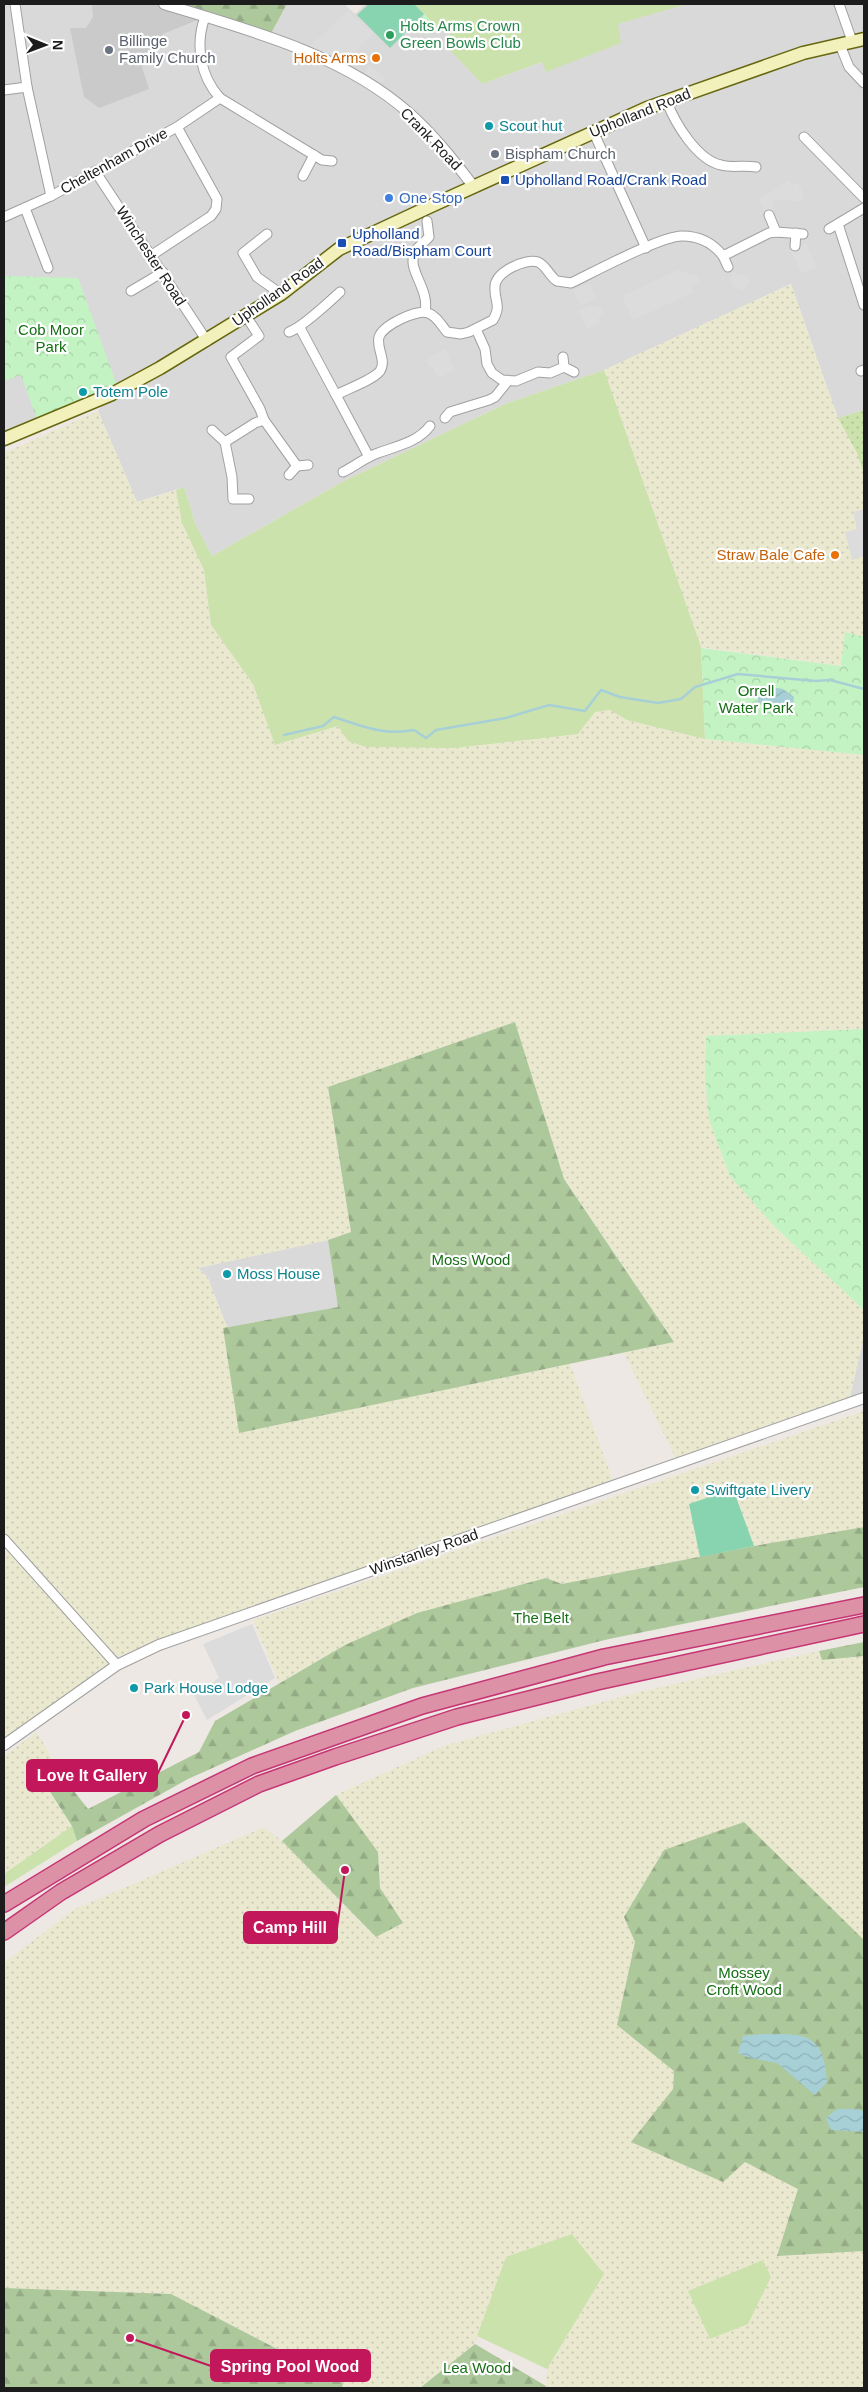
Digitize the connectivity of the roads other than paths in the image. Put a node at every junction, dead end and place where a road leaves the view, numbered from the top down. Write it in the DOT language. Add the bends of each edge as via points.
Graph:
graph roads {
  1 [pos="15,4"];
  2 [pos="164,4"];
  3 [pos="839,4"];
  4 [pos="205,17"];
  5 [pos="852,42"];
  6 [pos="864,83"];
  7 [pos="27,87"];
  8 [pos="4,90"];
  9 [pos="220,98"];
  10 [pos="667,102"];
  11 [pos="177,127"];
  12 [pos="593,131"];
  13 [pos="804,137"];
  14 [pos="314,155"];
  15 [pos="332,161"];
  16 [pos="756,167"];
  17 [pos="95,171"];
  18 [pos="303,176"];
  19 [pos="474,187"];
  20 [pos="51,196"];
  21 [pos="864,198"];
  22 [pos="25,208"];
  23 [pos="864,208"];
  24 [pos="769,215"];
  25 [pos="4,217"];
  26 [pos="427,221"];
  27 [pos="838,224"];
  28 [pos="829,229"];
  29 [pos="776,232"];
  30 [pos="267,234"];
  31 [pos="795,246"];
  32 [pos="646,248"];
  33 [pos="152,255"];
  34 [pos="723,256"];
  35 [pos="728,267"];
  36 [pos="48,268"];
  37 [pos="163,272"];
  38 [pos="131,291"];
  39 [pos="340,292"];
  40 [pos="282,294"];
  41 [pos="864,305"];
  42 [pos="425,312"];
  43 [pos="246,316"];
  44 [pos="300,328"];
  45 [pos="476,329"];
  46 [pos="289,332"];
  47 [pos="207,340"];
  48 [pos="563,357"];
  49 [pos="564,368"];
  50 [pos="574,372"];
  51 [pos="507,382"];
  52 [pos="336,395"];
  53 [pos="445,418"];
  54 [pos="264,420"];
  55 [pos="430,426"];
  56 [pos="212,430"];
  57 [pos="4,439"];
  58 [pos="225,442"];
  59 [pos="369,457"];
  60 [pos="308,465"];
  61 [pos="297,466"];
  62 [pos="343,472"];
  63 [pos="289,475"];
  64 [pos="249,499"];
  65 [pos="864,1398"];
  66 [pos="4,1539"];
  67 [pos="864,1604"];
  68 [pos="864,1624"];
  69 [pos="117,1665"];
  70 [pos="4,1744"];
  71 [pos="4,1904"];
  72 [pos="4,1932"];
  1 -- 7 [label="street"];
  2 -- 4 [label="street, Crank Road"];
  3 -- 5 [label="street"];
  4 -- 9 [label="street" via="200,29 200,58 203,70"];
  4 -- 19 [label="street, Crank Road" via="281,41 365,82 422,125"];
  5 -- 6 [label="street" via="849,66"];
  5 -- 10 [label="main road, Upholland Road" via="803,53"];
  7 -- 8 [label="street"];
  7 -- 20 [label="street"];
  9 -- 11 [label="street, Cheltenham Drive"];
  9 -- 14 [label="street"];
  10 -- 12 [label="main road, Upholland Road"];
  10 -- 16 [label="street" via="676,124 705,157 721,166"];
  11 -- 17 [label="street, Cheltenham Drive"];
  11 -- 33 [label="street" via="217,199 216,209"];
  12 -- 19 [label="main road, Upholland Road"];
  12 -- 32 [label="street"];
  13 -- 21 [label="street"];
  14 -- 15 [label="street"];
  14 -- 18 [label="street"];
  17 -- 20 [label="street, Cheltenham Drive"];
  17 -- 33 [label="street, Winchester Road"];
  19 -- 40 [label="main road, Upholland Road" via="339,249"];
  20 -- 22 [label="street, Cheltenham Drive"];
  22 -- 25 [label="street, Cheltenham Drive"];
  22 -- 36 [label="street"];
  23 -- 27 [label="street"];
  24 -- 29 [label="street"];
  26 -- 42 [label="street" via="429,237 415,252 413,261 426,295"];
  27 -- 28 [label="street"];
  27 -- 41 [label="street"];
  29 -- 31 [label="street" via="800,234"];
  29 -- 34 [label="street"];
  30 -- 40 [label="street" via="244,253 258,277"];
  32 -- 34 [label="street" via="674,237 688,237 712,245"];
  32 -- 45 [label="street" via="571,283 557,281 545,266 536,261 505,272 494,287 497,313 493,320"];
  33 -- 37 [label="street, Winchester Road"];
  34 -- 35 [label="street"];
  37 -- 38 [label="street"];
  37 -- 47 [label="street, Winchester Road"];
  39 -- 44 [label="street"];
  40 -- 43 [label="main road, Upholland Road"];
  42 -- 45 [label="street" via="435,317 450,333 461,334"];
  42 -- 52 [label="street" via="417,312 386,328 379,338 383,362 378,373"];
  43 -- 47 [label="main road, Upholland Road"];
  43 -- 54 [label="street" via="258,336 231,356"];
  44 -- 46 [label="street"];
  44 -- 52 [label="street"];
  45 -- 51 [label="street" via="492,373"];
  47 -- 57 [label="main road, Upholland Road" via="112,394"];
  48 -- 49 [label="street"];
  49 -- 50 [label="street"];
  49 -- 51 [label="street"];
  51 -- 53 [label="street" via="495,397 450,412"];
  52 -- 59 [label="street"];
  54 -- 58 [label="street"];
  54 -- 61 [label="street"];
  55 -- 59 [label="street" via="425,434"];
  56 -- 58 [label="street"];
  58 -- 64 [label="street" via="232,478 231,503"];
  59 -- 62 [label="street"];
  60 -- 61 [label="street"];
  61 -- 63 [label="street"];
  65 -- 69 [label="street, Winstanley Road" via="245,1614 159,1645"];
  66 -- 69 [label="street"];
  67 -- 71 [label="highway" via="604,1657 413,1709 252,1766 144,1819"];
  68 -- 72 [label="highway" via="475,1712 334,1757 259,1784 160,1834 61,1892"];
  69 -- 70 [label="street, Winstanley Road"];
}
